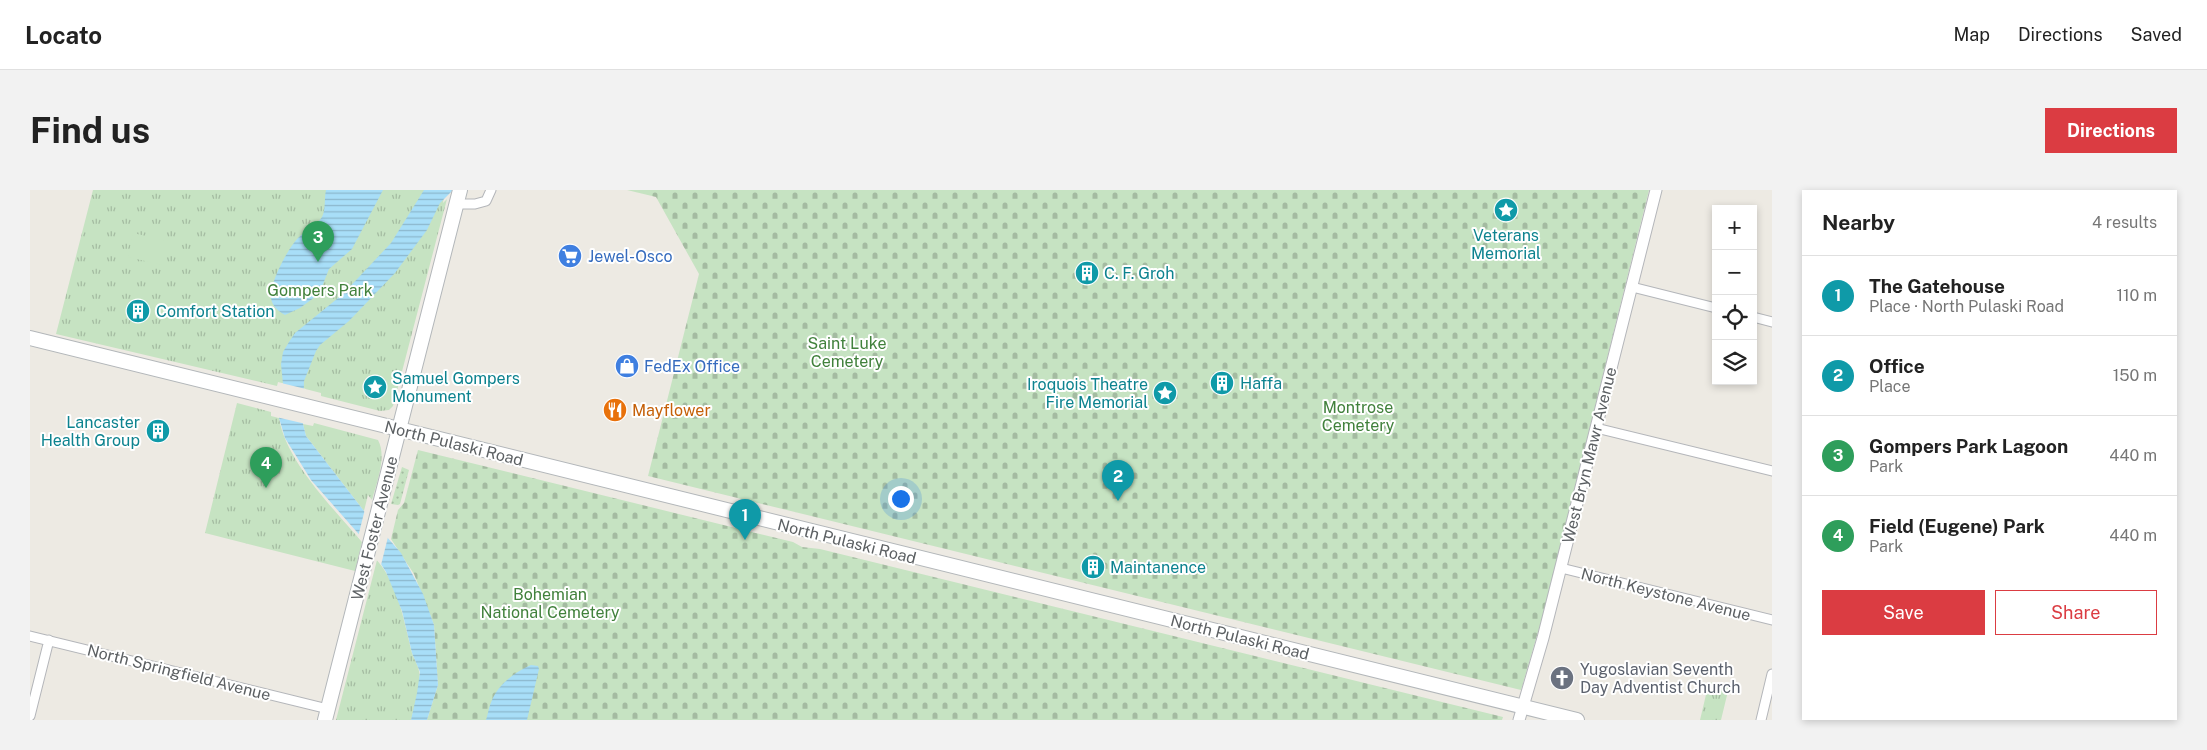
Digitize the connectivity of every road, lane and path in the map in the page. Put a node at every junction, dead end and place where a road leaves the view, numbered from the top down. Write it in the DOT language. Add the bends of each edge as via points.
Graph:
graph roads {
  1 [pos="460,190"];
  2 [pos="491,190"];
  3 [pos="1656,190"];
  4 [pos="456,204"];
  5 [pos="1632,287"];
  6 [pos="1712,307"];
  7 [pos="1757,318"];
  8 [pos="1772,322"];
  9 [pos="30,338"];
  10 [pos="1596,428"];
  11 [pos="398,430"];
  12 [pos="1772,471"];
  13 [pos="1560,568"];
  14 [pos="1772,620"];
  15 [pos="30,636"];
  16 [pos="49,640"];
  17 [pos="1772,674"];
  18 [pos="1522,713"];
  19 [pos="327,714"];
  20 [pos="30,716"];
  21 [pos="1577,720"];
  22 [pos="1761,720"];
  1 -- 4 [label="main road, West Foster Avenue"];
  2 -- 4 [label="street" via="486,201"];
  3 -- 5 [label="street, West Bryn Mawr Avenue"];
  4 -- 11 [label="main road, West Foster Avenue"];
  5 -- 6 [label="street"];
  5 -- 10 [label="street, West Bryn Mawr Avenue"];
  7 -- 8 [label="street"];
  9 -- 11 [label="main road, North Pulaski Road"];
  10 -- 12 [label="street"];
  10 -- 13 [label="street, West Bryn Mawr Avenue"];
  11 -- 18 [label="main road, North Pulaski Road"];
  11 -- 19 [label="main road, West Foster Avenue"];
  13 -- 14 [label="street, North Keystone Avenue"];
  13 -- 18 [label="street, West Bryn Mawr Avenue"];
  15 -- 16 [label="street, North Springfield Avenue"];
  16 -- 19 [label="street, North Springfield Avenue"];
  16 -- 20 [label="street"];
  17 -- 22 [label="street"];
  18 -- 21 [label="main road, North Pulaski Road"];
}
